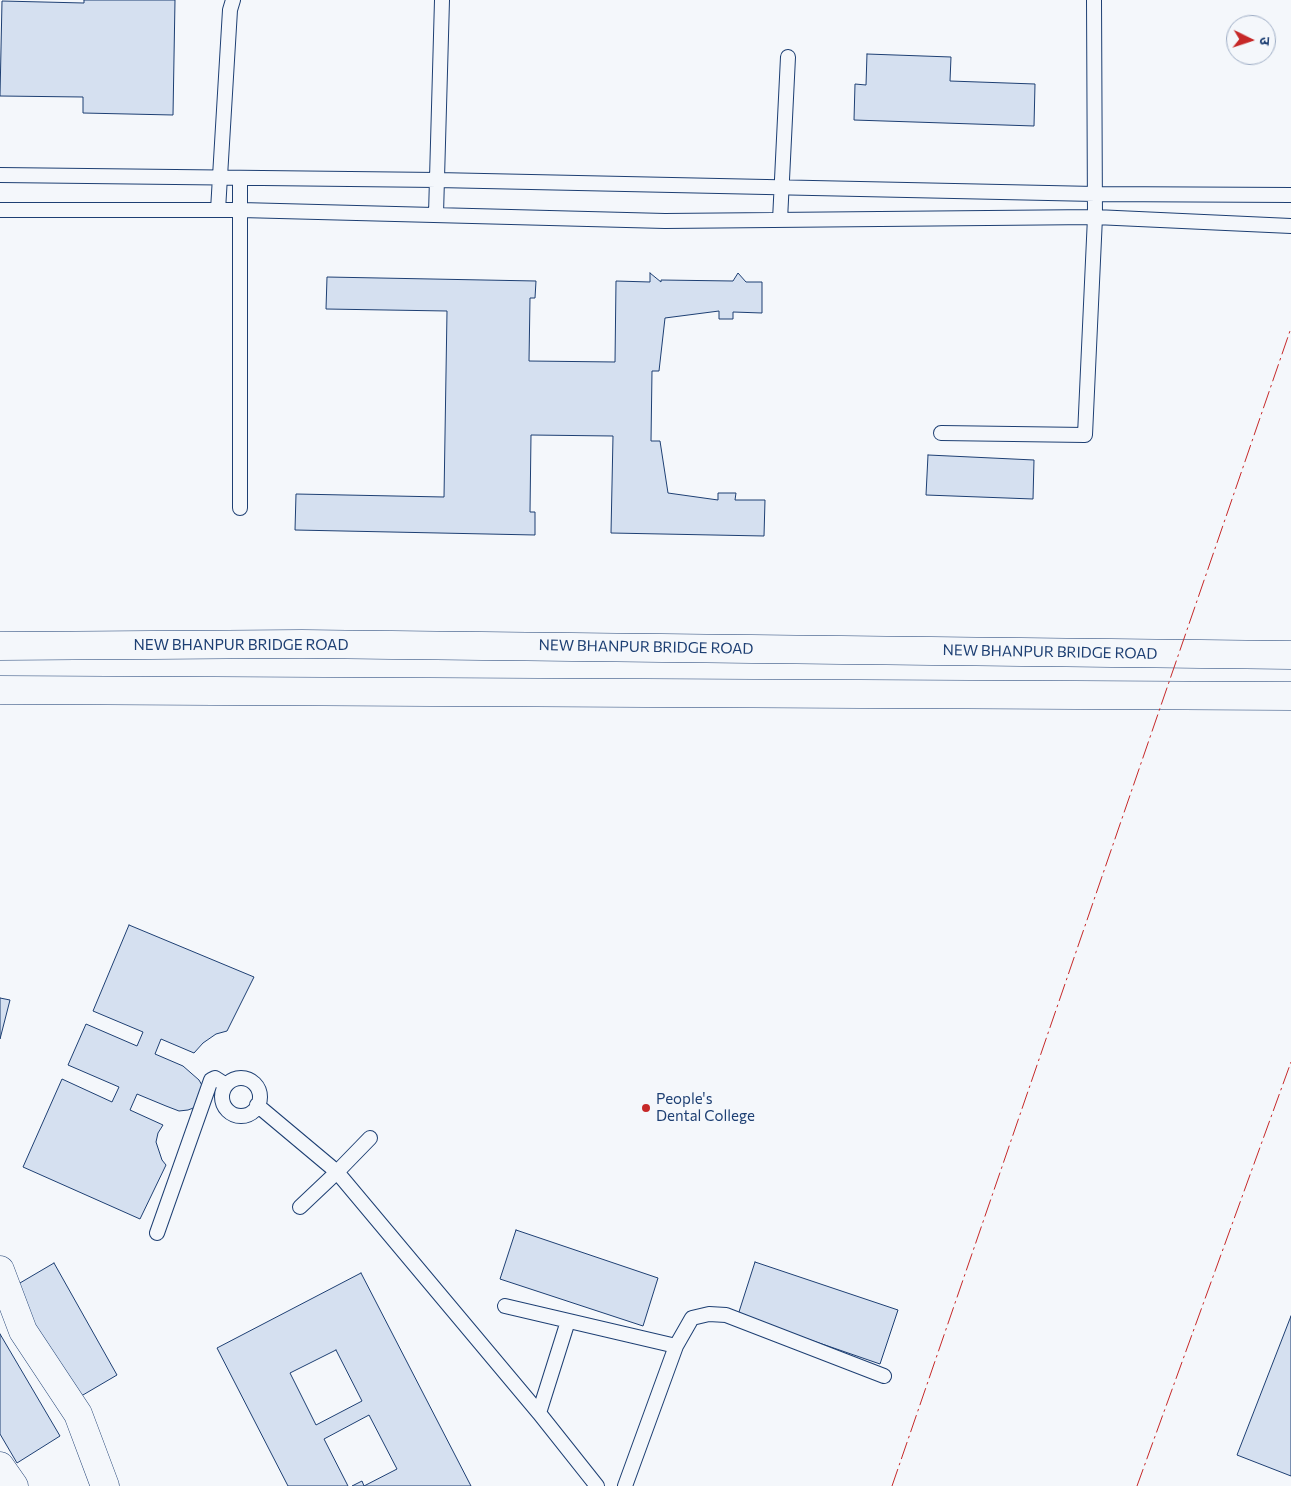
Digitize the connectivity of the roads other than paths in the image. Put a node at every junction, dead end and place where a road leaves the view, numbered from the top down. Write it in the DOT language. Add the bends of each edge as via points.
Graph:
graph roads {
  1 [pos="233,0"];
  2 [pos="442,0"];
  3 [pos="1094,0"];
  4 [pos="788,57"];
  5 [pos="0,175"];
  6 [pos="219,177"];
  7 [pos="240,178"];
  8 [pos="437,180"];
  9 [pos="782,187"];
  10 [pos="1096,194"];
  11 [pos="1291,195"];
  12 [pos="0,210"];
  13 [pos="218,210"];
  14 [pos="241,210"];
  15 [pos="436,214"];
  16 [pos="1095,217"];
  17 [pos="780,220"];
  18 [pos="1291,226"];
  19 [pos="941,433"];
  20 [pos="240,508"];
  21 [pos="0,646"];
  22 [pos="1291,655"];
  23 [pos="0,690"];
  24 [pos="1291,696"];
  25 [pos="226,1085"];
  26 [pos="257,1106"];
  27 [pos="370,1138"];
  28 [pos="337,1172"];
  29 [pos="300,1206"];
  30 [pos="157,1233"];
  31 [pos="0,1270"];
  32 [pos="505,1306"];
  33 [pos="568,1321"];
  34 [pos="676,1346"];
  35 [pos="884,1376"];
  36 [pos="539,1413"];
  37 [pos="0,1466"];
  38 [pos="14,1486"];
  39 [pos="105,1486"];
  40 [pos="598,1486"];
  41 [pos="625,1486"];
  1 -- 6 [label="lane"];
  2 -- 8 [label="lane"];
  3 -- 10 [label="lane"];
  4 -- 9 [label="lane"];
  5 -- 6 [label="lane"];
  6 -- 7 [label="lane"];
  6 -- 13 [label="lane"];
  7 -- 8 [label="lane"];
  7 -- 14 [label="lane"];
  8 -- 9 [label="lane"];
  8 -- 15 [label="lane"];
  9 -- 10 [label="lane"];
  9 -- 17 [label="lane"];
  10 -- 11 [label="lane"];
  10 -- 16 [label="lane"];
  12 -- 13 [label="lane"];
  13 -- 14 [label="lane"];
  14 -- 15 [label="lane"];
  14 -- 20 [label="lane"];
  15 -- 17 [label="lane" via="665,221"];
  16 -- 17 [label="lane"];
  16 -- 18 [label="lane"];
  16 -- 19 [label="lane" via="1085,435"];
  21 -- 22 [label="street, NEW BHANPUR BRIDGE ROAD" via="302,644"];
  23 -- 24 [label="street"];
  25 -- 26 [label="lane" via="237,1078 254,1083 260,1094"];
  25 -- 26 [label="lane" via="223,1103 231,1113 243,1116"];
  25 -- 30 [label="lane" via="215,1078 211,1080"];
  26 -- 28 [label="lane"];
  27 -- 28 [label="lane"];
  28 -- 29 [label="lane"];
  28 -- 36 [label="lane"];
  31 -- 39 [label="street" via="23,1331 78,1414"];
  32 -- 33 [label="lane"];
  33 -- 34 [label="lane"];
  33 -- 36 [label="lane"];
  34 -- 35 [label="lane" via="692,1318 708,1314 726,1316"];
  34 -- 41 [label="lane"];
  36 -- 40 [label="lane"];
  37 -- 38 [label="street"];
}
